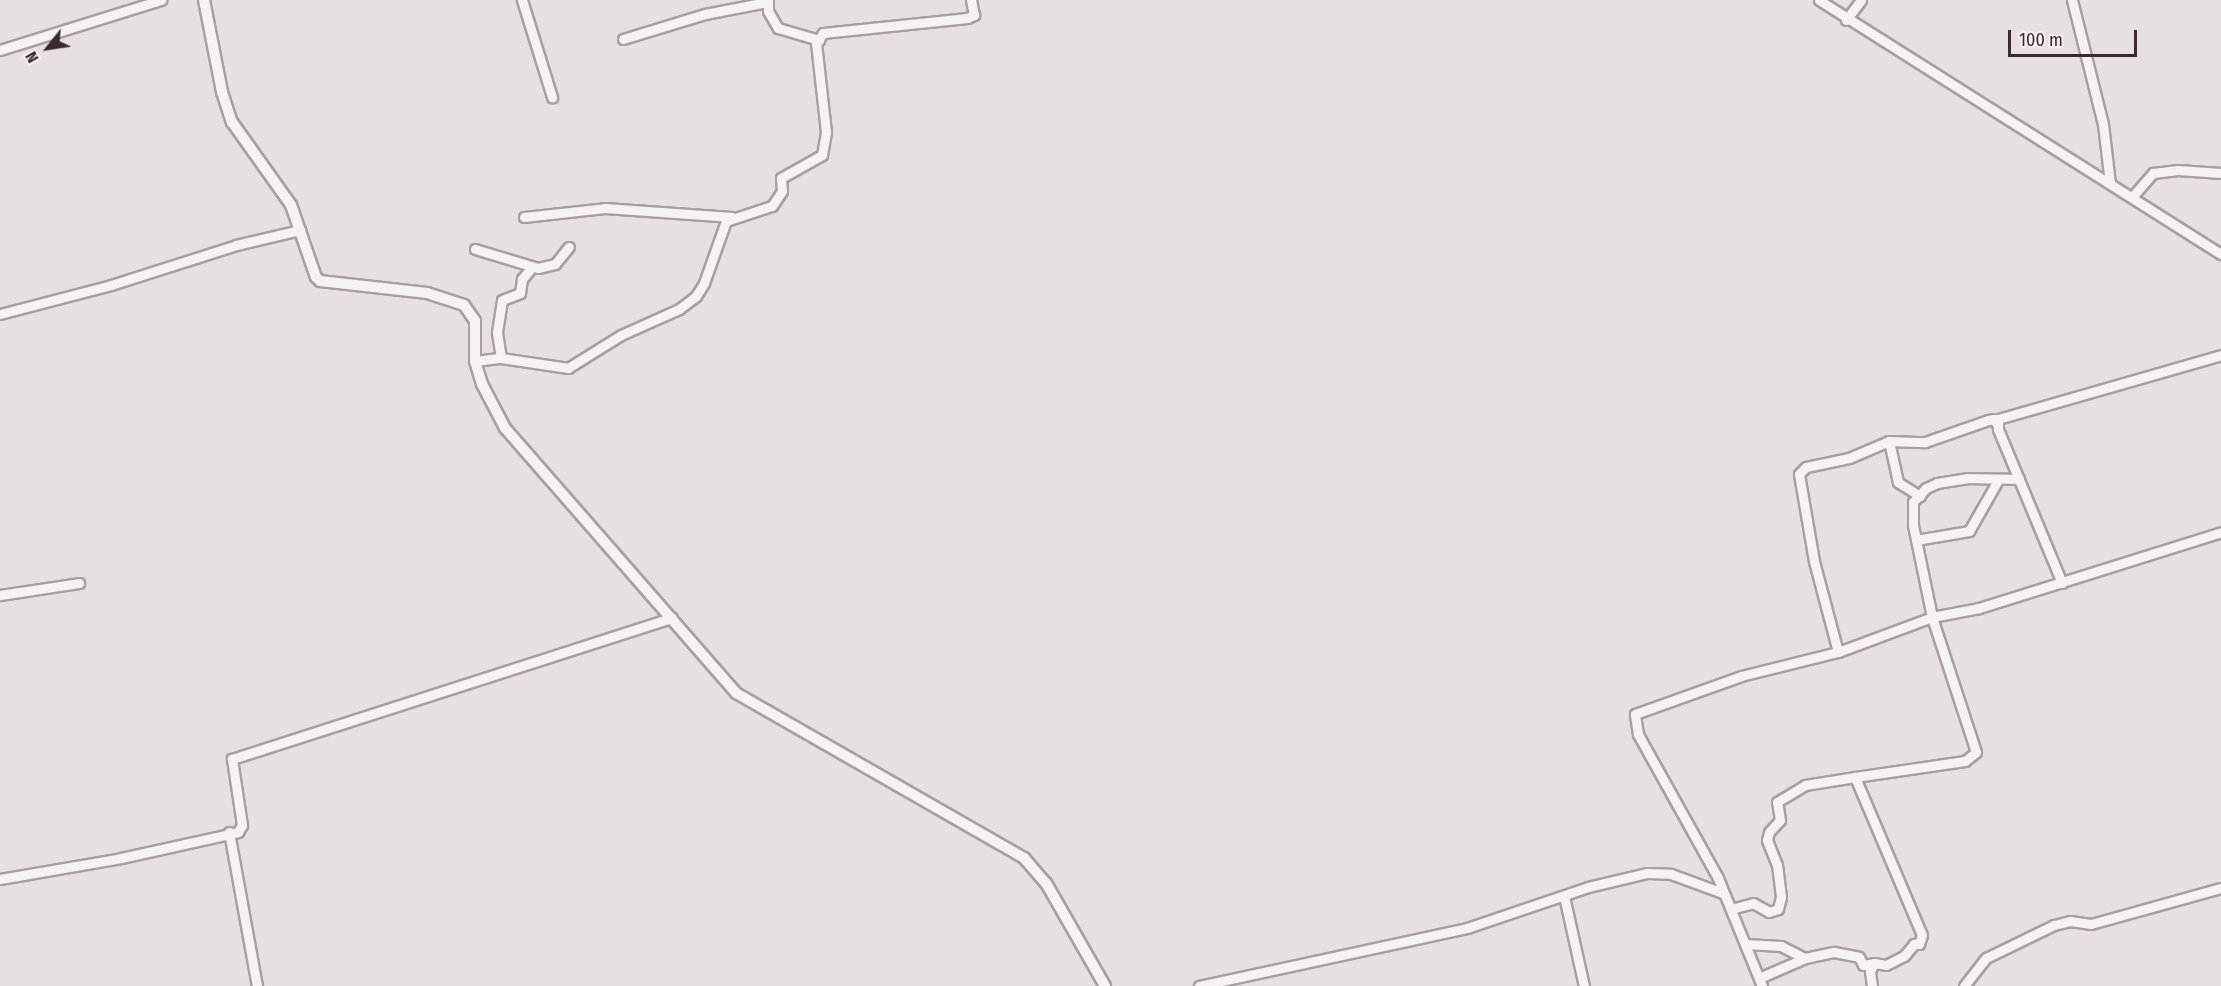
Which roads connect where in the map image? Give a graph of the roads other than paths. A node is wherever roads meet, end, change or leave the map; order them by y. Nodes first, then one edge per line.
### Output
1 (161, 0) edge
2 (204, 0) edge
3 (522, 0) edge
4 (971, 0) edge
5 (1861, 0) edge
6 (2072, 0) edge
7 (767, 1) edge
8 (1825, 2) edge
9 (1846, 20) junction
10 (623, 39) dead end
11 (819, 40) junction
12 (0, 50) edge
13 (552, 97) dead end
14 (2221, 173) edge
15 (2110, 184) junction
16 (2132, 196) junction
17 (524, 217) dead end
18 (732, 217) junction
19 (300, 230) junction
20 (569, 247) dead end
21 (475, 249) dead end
22 (2221, 254) edge
23 (532, 267) junction
24 (0, 314) edge
25 (2221, 356) edge
26 (501, 358) junction
27 (475, 361) junction
28 (1998, 426) junction
29 (1889, 441) junction
30 (2019, 479) junction
31 (1997, 482) junction
32 (1920, 496) junction
33 (2221, 532) edge
34 (1916, 540) junction
35 (2062, 583) junction
36 (79, 584) dead end
37 (0, 595) edge
38 (1932, 617) junction
39 (672, 618) junction
40 (1838, 652) junction
41 (1855, 777) junction
42 (229, 832) junction
43 (0, 879) edge
44 (1721, 885) junction
45 (2221, 888) edge
46 (1564, 896) junction
47 (1731, 909) junction
48 (1745, 944) junction
49 (1805, 958) junction
50 (1874, 963) junction
51 (1760, 982) edge
52 (1967, 982) edge
53 (257, 986) edge
54 (1105, 986) edge
55 (1199, 986) edge
56 (1584, 986) edge
57 (1872, 986) edge

1 - 12 street
2 - 19 street
3 - 13 street
4 - 11 street
5 - 9 street
6 - 15 street
7 - 10 street
7 - 11 street
8 - 9 street
9 - 15 street
11 - 18 street
14 - 16 street
15 - 16 street
16 - 22 street
17 - 18 street
18 - 26 street
19 - 24 street
19 - 27 street
20 - 23 street
21 - 23 street
23 - 26 street
25 - 28 street
26 - 27 street
27 - 39 street
28 - 29 street
28 - 30 street
29 - 32 street
29 - 40 street
30 - 31 street
30 - 35 street
31 - 32 street
31 - 34 street
32 - 34 street
33 - 35 street
34 - 38 street
35 - 38 street
36 - 37 street
38 - 40 street
38 - 41 street
39 - 42 street
39 - 54 street
40 - 44 street
41 - 47 street
41 - 50 street
42 - 43 street
42 - 53 street
44 - 46 street
44 - 47 street
45 - 52 street
46 - 55 street
46 - 56 street
47 - 48 street
48 - 49 street
48 - 51 street
49 - 50 street
49 - 51 street
50 - 57 street

